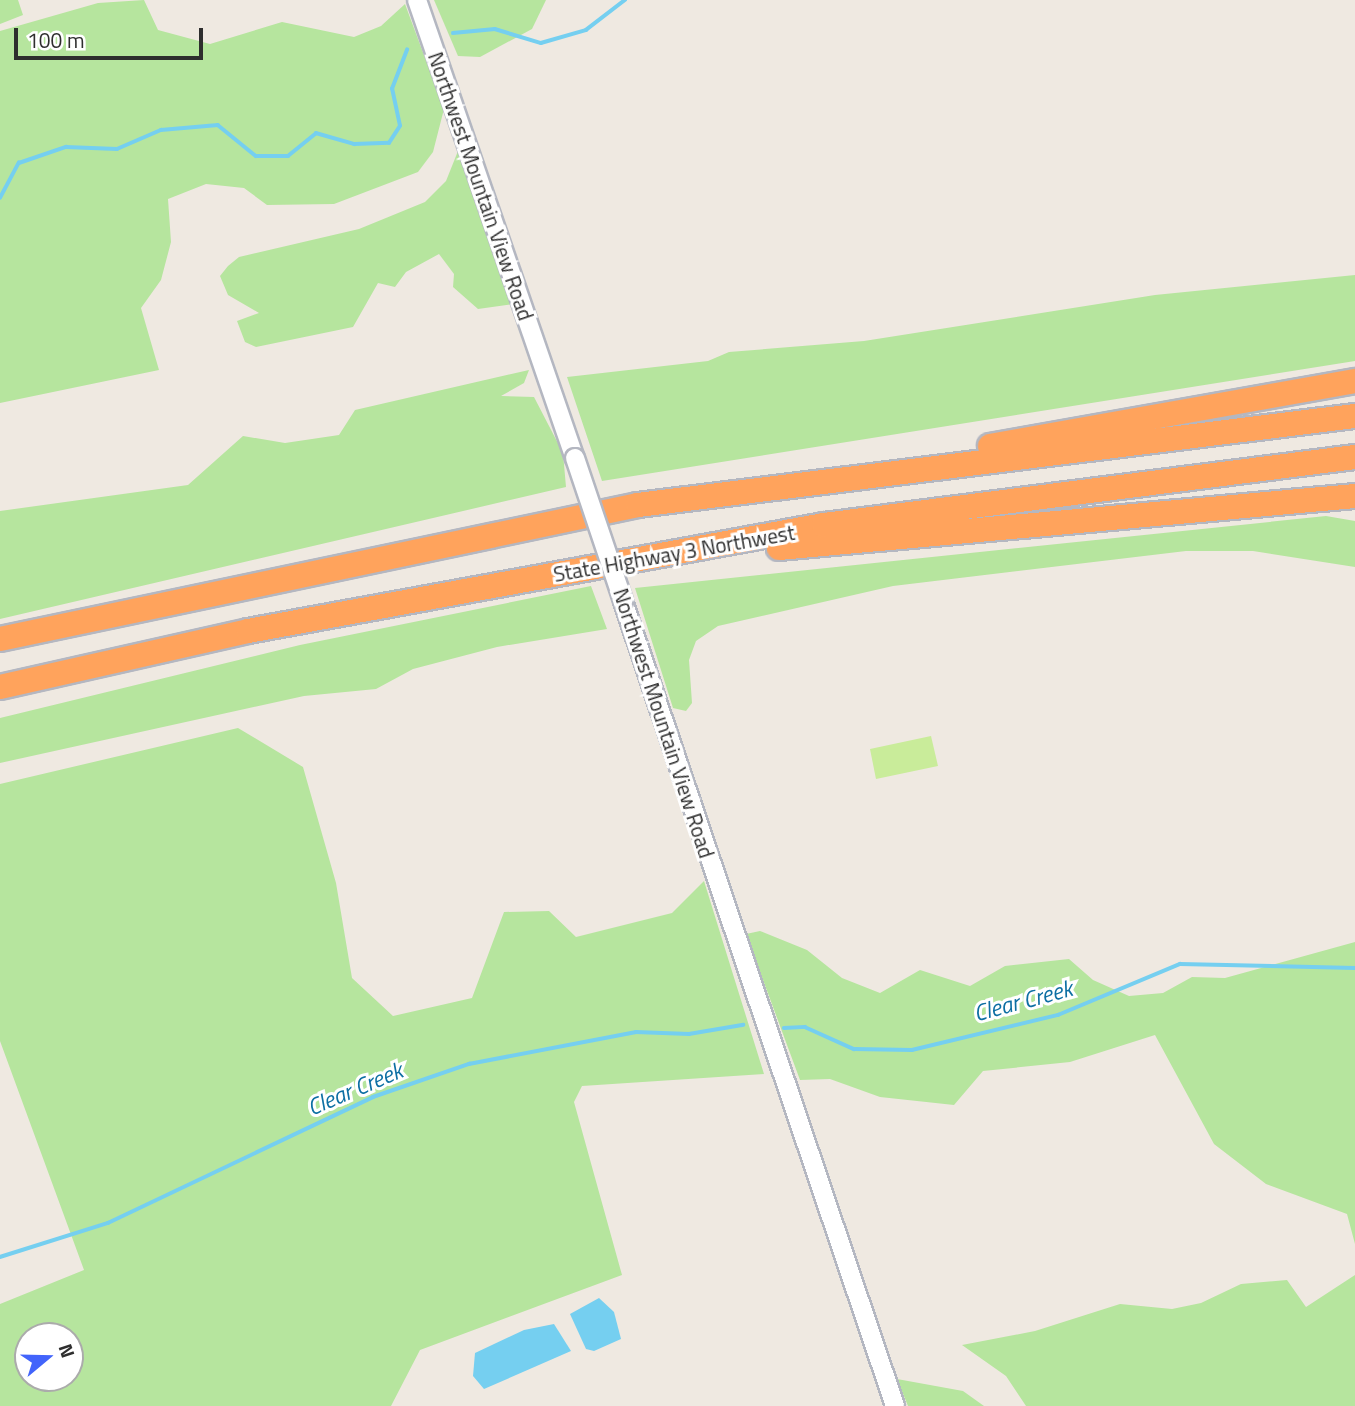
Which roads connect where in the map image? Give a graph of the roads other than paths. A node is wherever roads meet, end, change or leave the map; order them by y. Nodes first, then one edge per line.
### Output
1 (417, 0) edge
2 (1355, 381) edge
3 (1355, 416) edge
4 (1355, 457) edge
5 (741, 489) junction
6 (1355, 496) edge
7 (1297, 502) junction
8 (1355, 505) edge
9 (625, 562) junction
10 (0, 639) edge
11 (0, 687) edge
12 (895, 1406) edge

1 - 12 street, Northwest Mountain View Road, bridge
2 - 5 highway
3 - 5 highway
4 - 9 highway, State Highway 3 Northwest
5 - 10 highway
6 - 7 highway
7 - 8 highway
7 - 9 highway
9 - 11 highway, State Highway 3 Northwest

